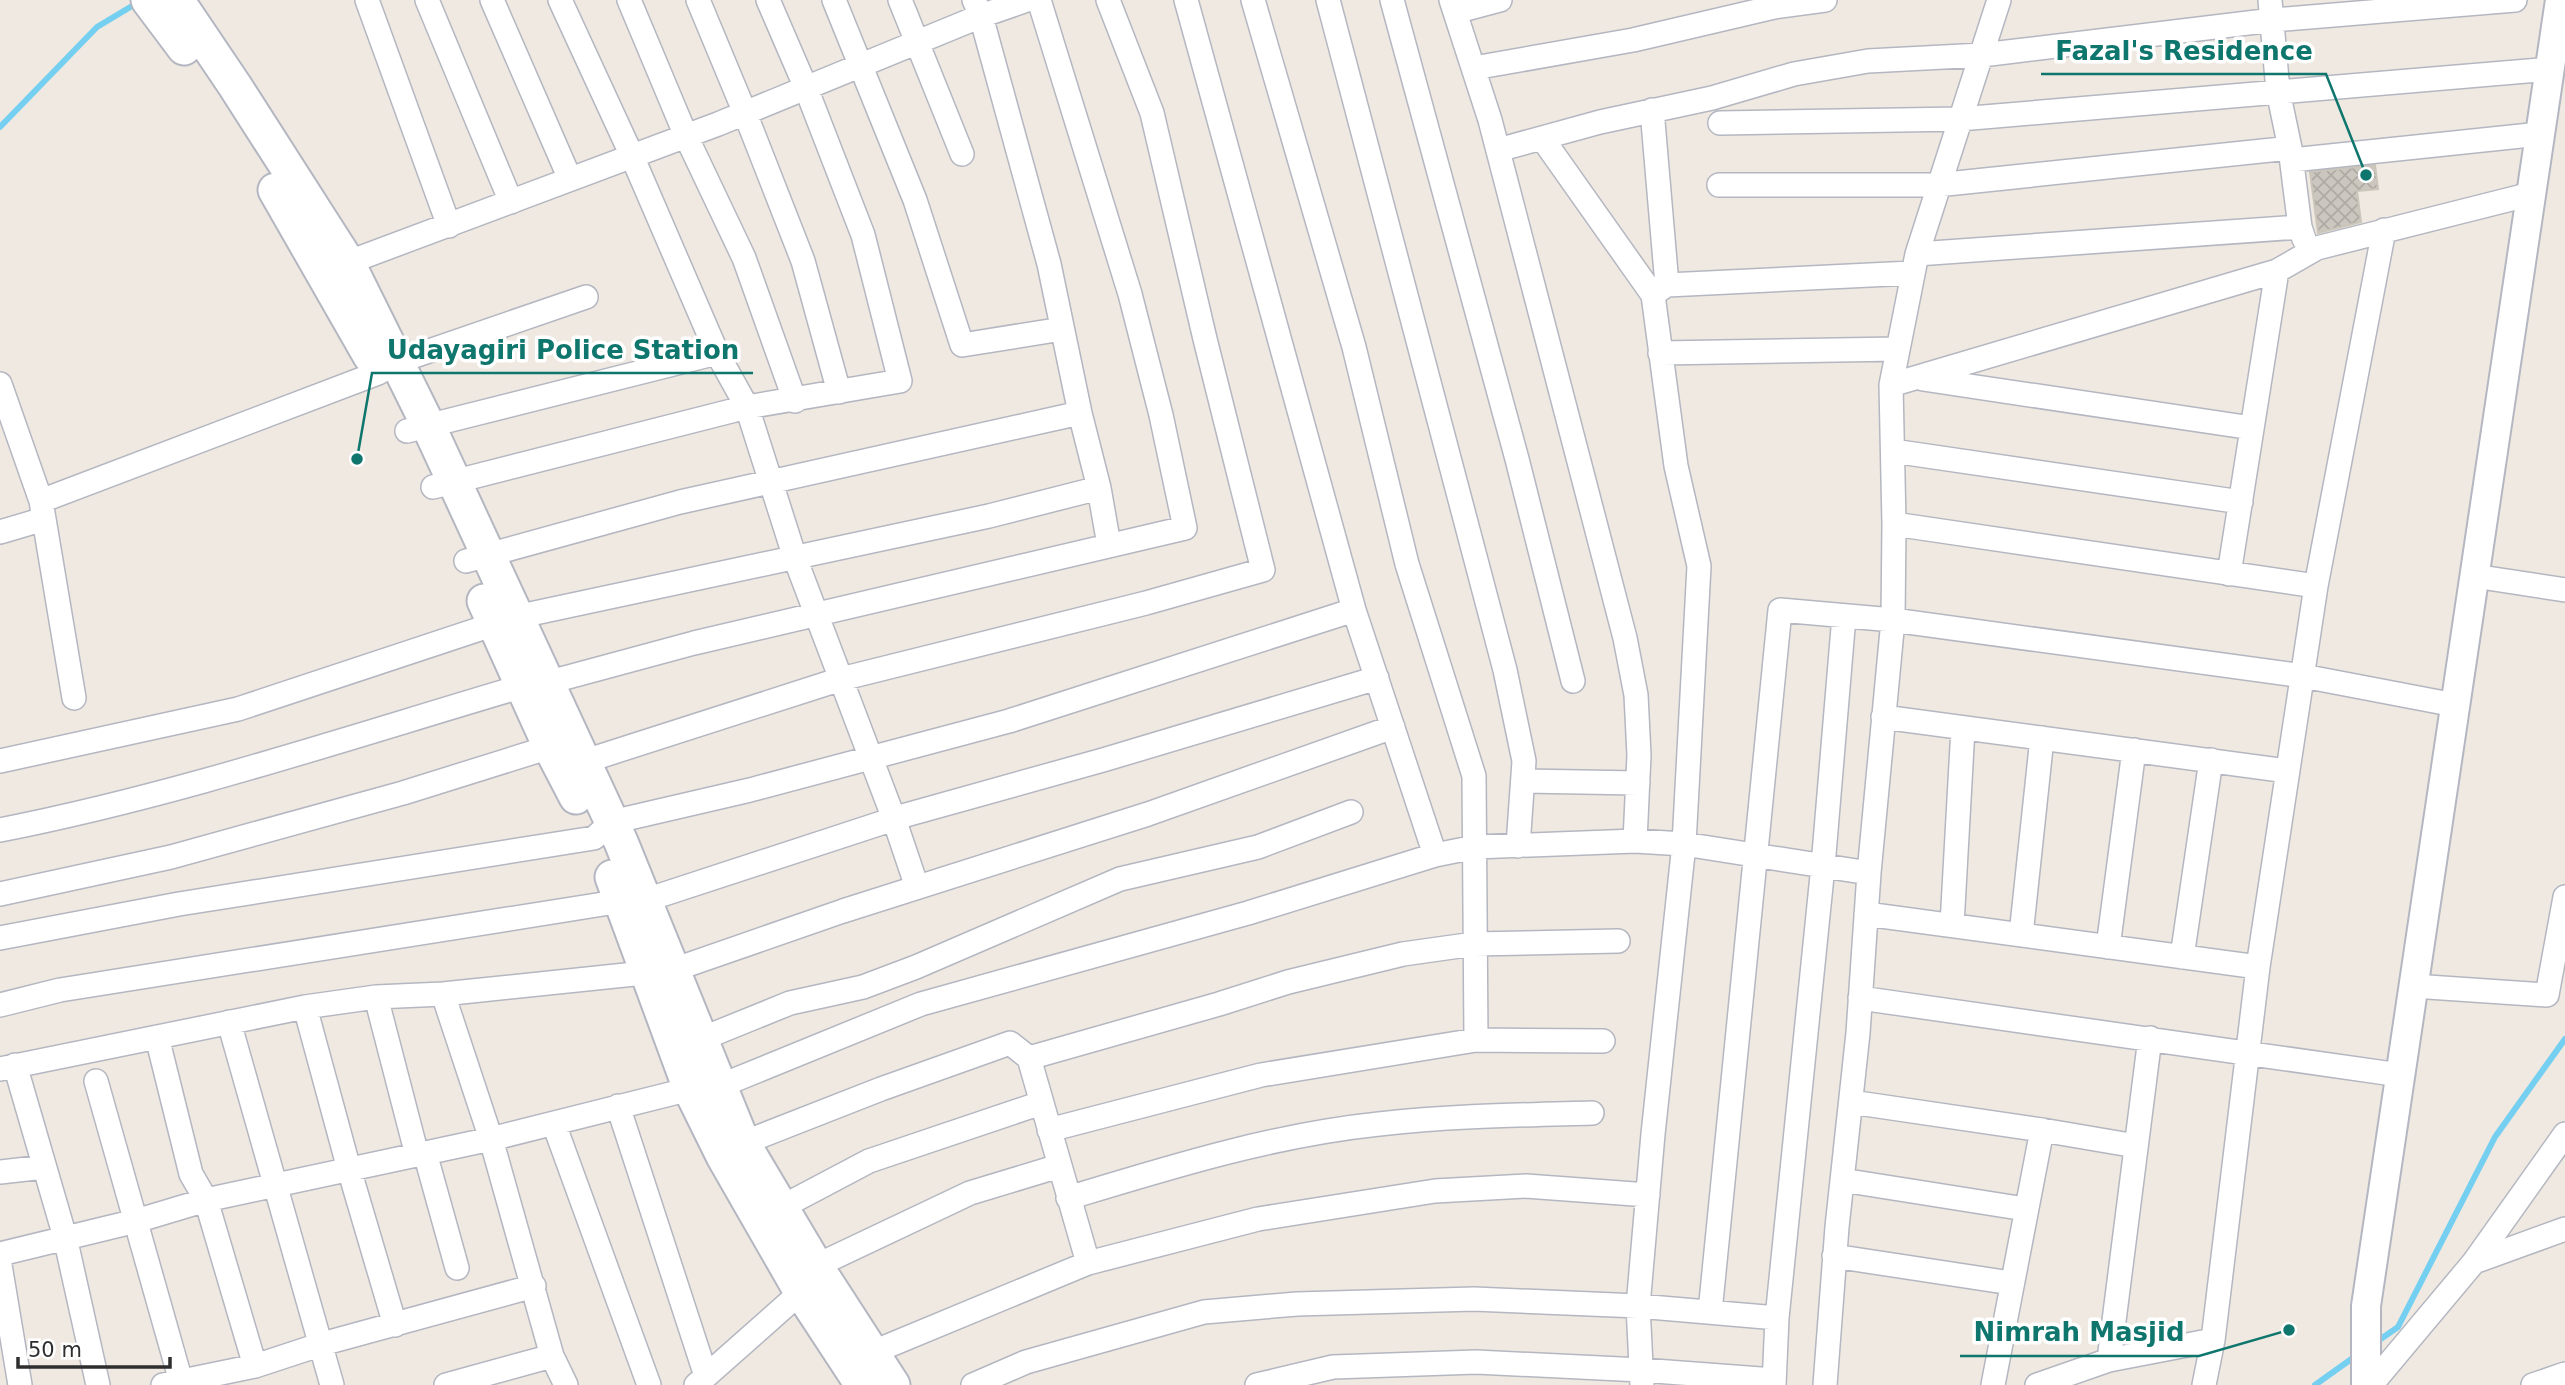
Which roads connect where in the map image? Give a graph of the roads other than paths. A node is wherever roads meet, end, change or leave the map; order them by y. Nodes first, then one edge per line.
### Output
1 (367, 0) edge
2 (427, 0) edge
3 (492, 0) edge
4 (560, 0) edge
5 (629, 0) edge
6 (698, 0) edge
7 (768, 0) edge
8 (834, 0) edge
9 (900, 0) edge
10 (1027, 0) edge
11 (1040, 0) edge
12 (1108, 0) edge
13 (1186, 0) edge
14 (1253, 0) edge
15 (1328, 0) edge
16 (1392, 0) edge
17 (1500, 0) edge
18 (1825, 0) edge
19 (1999, 0) edge
20 (2515, 0) edge
21 (2560, 0) edge
22 (1453, 6) edge
23 (163, 7) edge
24 (977, 8) edge
25 (2272, 10) edge
26 (917, 42) junction
27 (1982, 55) junction
28 (862, 65) junction
29 (1474, 68) junction
30 (2550, 69) junction
31 (806, 88) junction
32 (2278, 91) junction
33 (1652, 110) junction
34 (746, 113) junction
35 (1960, 119) junction
36 (1720, 123) dead end
37 (2540, 134) junction
38 (686, 136) junction
39 (1542, 138) junction
40 (1498, 150) junction
41 (962, 154) dead end
42 (2291, 154) junction
43 (632, 156) junction
44 (570, 179) junction
45 (1719, 185) dead end
46 (1937, 185) junction
47 (2531, 194) junction
48 (511, 202) junction
49 (449, 226) junction
50 (2300, 227) junction
51 (2384, 230) junction
52 (2309, 253) junction
53 (1914, 264) junction
54 (335, 267) junction
55 (2277, 271) junction
56 (1660, 290) junction
57 (586, 297) dead end
58 (1062, 329) junction
59 (1897, 349) junction
60 (717, 353) junction
61 (1660, 353) junction
62 (387, 367) junction
63 (1915, 377) junction
64 (0, 384) edge
65 (1891, 385) junction
66 (839, 392) junction
67 (795, 401) junction
68 (747, 407) junction
69 (1080, 414) junction
70 (417, 428) junction
71 (2252, 428) junction
72 (1893, 452) junction
73 (771, 481) junction
74 (443, 484) junction
75 (1099, 488) junction
76 (2241, 502) junction
77 (43, 510) junction
78 (1894, 524) junction
79 (0, 532) edge
80 (1109, 545) junction
81 (476, 557) junction
82 (796, 558) junction
83 (2229, 574) junction
84 (2474, 576) junction
85 (2316, 586) junction
86 (2565, 590) edge
87 (1354, 610) junction
88 (816, 614) junction
89 (1844, 616) junction
90 (1893, 620) junction
91 (505, 621) junction
92 (2303, 676) junction
93 (1377, 678) junction
94 (841, 679) junction
95 (1573, 681) dead end
96 (534, 685) junction
97 (74, 698) dead end
98 (2455, 705) junction
99 (1884, 717) junction
100 (1393, 727) junction
101 (1964, 728) junction
102 (2042, 738) junction
103 (2134, 750) junction
104 (567, 753) junction
105 (871, 758) junction
106 (2211, 760) junction
107 (0, 761) edge
108 (2288, 771) junction
109 (1523, 781) junction
110 (1637, 783) junction
111 (1351, 812) dead end
112 (894, 819) junction
113 (0, 830) edge
114 (603, 830) junction
115 (1635, 841) junction
116 (1684, 844) junction
117 (1518, 846) junction
118 (1475, 847) junction
119 (1435, 855) junction
120 (1756, 855) junction
121 (1823, 866) junction
122 (1869, 873) junction
123 (917, 887) junction
124 (0, 894) edge
125 (2565, 897) edge
126 (634, 901) junction
127 (1866, 914) junction
128 (1952, 925) junction
129 (2021, 935) junction
130 (0, 938) edge
131 (1618, 941) dead end
132 (1474, 944) junction
133 (2108, 947) junction
134 (2182, 957) junction
135 (2258, 967) junction
136 (661, 971) junction
137 (2413, 986) junction
138 (443, 994) junction
139 (376, 998) junction
140 (1860, 998) junction
141 (0, 1005) edge
142 (305, 1007) junction
143 (229, 1022) junction
144 (157, 1037) junction
145 (2150, 1038) junction
146 (1476, 1040) junction
147 (1603, 1041) dead end
148 (688, 1044) junction
149 (2248, 1055) junction
150 (1029, 1058) junction
151 (7, 1067) edge
152 (2400, 1075) junction
153 (96, 1081) dead end
154 (705, 1088) junction
155 (1850, 1102) junction
156 (1041, 1103) junction
157 (618, 1106) junction
158 (1592, 1113) dead end
159 (554, 1124) junction
160 (1049, 1130) junction
161 (2042, 1130) junction
162 (2565, 1134) edge
163 (491, 1139) junction
164 (2136, 1146) junction
165 (733, 1149) junction
166 (421, 1154) junction
167 (1059, 1166) junction
168 (44, 1167) junction
169 (349, 1170) junction
170 (0, 1172) edge
171 (1842, 1180) junction
172 (275, 1186) junction
173 (1648, 1195) junction
174 (1069, 1198) junction
175 (206, 1200) junction
176 (2025, 1209) junction
177 (771, 1216) junction
178 (136, 1221) junction
179 (2565, 1229) edge
180 (65, 1237) junction
181 (0, 1254) edge
182 (1835, 1256) junction
183 (2474, 1262) junction
184 (1088, 1263) junction
185 (0, 1265) edge
186 (457, 1268) dead end
187 (808, 1279) junction
188 (2011, 1283) junction
189 (534, 1286) junction
190 (1638, 1306) junction
191 (1710, 1312) junction
192 (1776, 1318) junction
193 (395, 1325) junction
194 (2213, 1340) junction
195 (322, 1344) junction
196 (552, 1356) junction
197 (2109, 1360) junction
198 (255, 1366) junction
199 (861, 1369) edge
200 (2565, 1374) edge
201 (1642, 1378) edge
202 (701, 1381) edge
203 (1774, 1382) edge
204 (175, 1383) edge
205 (20, 1385) edge
206 (98, 1385) edge
207 (332, 1385) edge
208 (446, 1385) edge
209 (566, 1385) edge
210 (649, 1385) edge
211 (893, 1385) edge
212 (973, 1385) edge
213 (1257, 1385) edge
214 (1825, 1385) edge
215 (1993, 1385) edge
216 (2037, 1385) edge
217 (2204, 1385) edge
218 (2368, 1385) edge
219 (2533, 1385) edge

1 - 49 street
2 - 48 street
3 - 44 street
4 - 43 street
5 - 38 street
6 - 34 street
7 - 31 street
8 - 28 street
9 - 26 street
10 - 24 street
11 - 80 street
12 - 94 street
13 - 87 street
14 - 118 street
15 - 109 street
16 - 95 street
17 - 22 street
18 - 29 street
19 - 27 street
20 - 25 street
21 - 30 street
22 - 29 street
23 - 54 main road
24 - 26 street
24 - 58 street
25 - 27 street
25 - 32 street
26 - 28 street
26 - 41 street
27 - 33 street
27 - 35 street
28 - 31 street
28 - 58 street
29 - 40 street
30 - 32 street
30 - 37 street
31 - 34 street
31 - 66 street
32 - 35 street
32 - 42 street
33 - 39 street
33 - 56 street
34 - 38 street
34 - 66 street
35 - 36 street
35 - 46 street
37 - 42 street
37 - 47 street
38 - 43 street
38 - 67 street
39 - 40 street
39 - 56 street
40 - 110 street
42 - 46 street
42 - 50 street
43 - 44 street
43 - 60 street
44 - 48 street
45 - 46 street
46 - 53 street
47 - 51 street
47 - 84 street
48 - 49 street
49 - 54 street
50 - 52 street
50 - 53 street
51 - 52 street
51 - 85 street
52 - 55 street
53 - 56 street
53 - 59 street
54 - 62 main road
55 - 63 street
55 - 71 street
56 - 61 street
57 - 62 street
58 - 69 street
59 - 61 street
59 - 65 street
60 - 68 street
60 - 70 street
61 - 116 street
62 - 70 main road
62 - 77 street
63 - 65 street
63 - 71 street
64 - 77 street
65 - 72 street
66 - 67 street
67 - 68 street
68 - 73 street
68 - 74 street
69 - 73 street
69 - 75 street
70 - 74 main road
71 - 76 street
72 - 76 street
72 - 78 street
73 - 81 street
73 - 82 street
74 - 81 main road
75 - 80 street
75 - 82 street
76 - 83 street
77 - 79 street
77 - 97 street
78 - 83 street
78 - 90 street
80 - 88 street
81 - 91 main road
82 - 88 street
82 - 91 street
83 - 85 street
84 - 86 street
84 - 98 street
85 - 92 street
87 - 93 street
87 - 105 street
88 - 94 street
88 - 96 street
89 - 90 street
89 - 120 street
89 - 121 street
90 - 92 street
90 - 99 street
91 - 96 main road
91 - 107 street
92 - 98 street
92 - 108 street
93 - 100 street
93 - 112 street
94 - 104 street
94 - 105 street
96 - 104 main road
96 - 113 street
98 - 137 street
99 - 101 street
99 - 122 street
100 - 119 street
100 - 123 street
101 - 102 street
101 - 128 street
102 - 103 street
102 - 129 street
103 - 106 street
103 - 133 street
104 - 114 main road
104 - 124 street
105 - 112 street
105 - 114 street
106 - 108 street
106 - 134 street
108 - 135 street
109 - 110 street
109 - 117 street
110 - 115 street
111 - 148 street
112 - 123 street
112 - 126 street
114 - 126 main road
114 - 130 street
115 - 116 street
115 - 117 street
116 - 120 street
116 - 173 street
117 - 118 street
118 - 119 street
118 - 132 street
119 - 154 street
120 - 121 street
120 - 191 street
121 - 122 street
121 - 192 street
122 - 127 street
123 - 136 street
125 - 137 street
126 - 136 main road
126 - 141 street
127 - 128 street
127 - 140 street
128 - 129 street
129 - 133 street
131 - 132 street
132 - 146 street
132 - 150 street
133 - 134 street
134 - 135 street
135 - 149 street
136 - 138 street
136 - 148 main road
137 - 152 street
138 - 139 street
138 - 163 street
139 - 142 street
139 - 166 street
140 - 145 street
140 - 155 street
142 - 143 street
142 - 169 street
143 - 144 street
143 - 172 street
144 - 151 street
144 - 175 street
145 - 149 street
145 - 164 street
146 - 147 street
146 - 160 street
148 - 154 main road
149 - 152 street
149 - 194 street
150 - 156 street
150 - 165 street
151 - 168 street
152 - 218 street
153 - 178 street
154 - 157 street
154 - 165 main road
155 - 161 street
155 - 171 street
156 - 160 street
156 - 177 street
157 - 159 street
157 - 202 street
158 - 174 street
159 - 163 street
159 - 210 street
160 - 167 street
161 - 164 street
161 - 176 street
162 - 183 street
163 - 166 street
163 - 189 street
164 - 197 street
165 - 177 main road
166 - 169 street
166 - 186 street
167 - 174 street
167 - 187 street
168 - 170 street
168 - 180 street
169 - 172 street
169 - 193 street
171 - 176 street
171 - 182 street
172 - 175 street
172 - 195 street
173 - 184 street
173 - 190 street
174 - 184 street
175 - 178 street
175 - 198 street
176 - 188 street
177 - 187 main road
178 - 180 street
178 - 204 street
179 - 183 street
180 - 181 street
180 - 206 street
182 - 188 street
182 - 214 street
183 - 218 street
184 - 199 street
185 - 205 street
187 - 199 main road
187 - 202 street
188 - 215 street
189 - 193 street
189 - 196 street
190 - 191 street
190 - 201 street
190 - 212 street
191 - 192 street
192 - 203 street
193 - 195 street
194 - 197 street
194 - 217 street
195 - 198 street
195 - 207 street
196 - 208 street
196 - 209 street
197 - 216 street
198 - 204 street
199 - 211 main road
200 - 219 street
201 - 203 street
201 - 213 street

